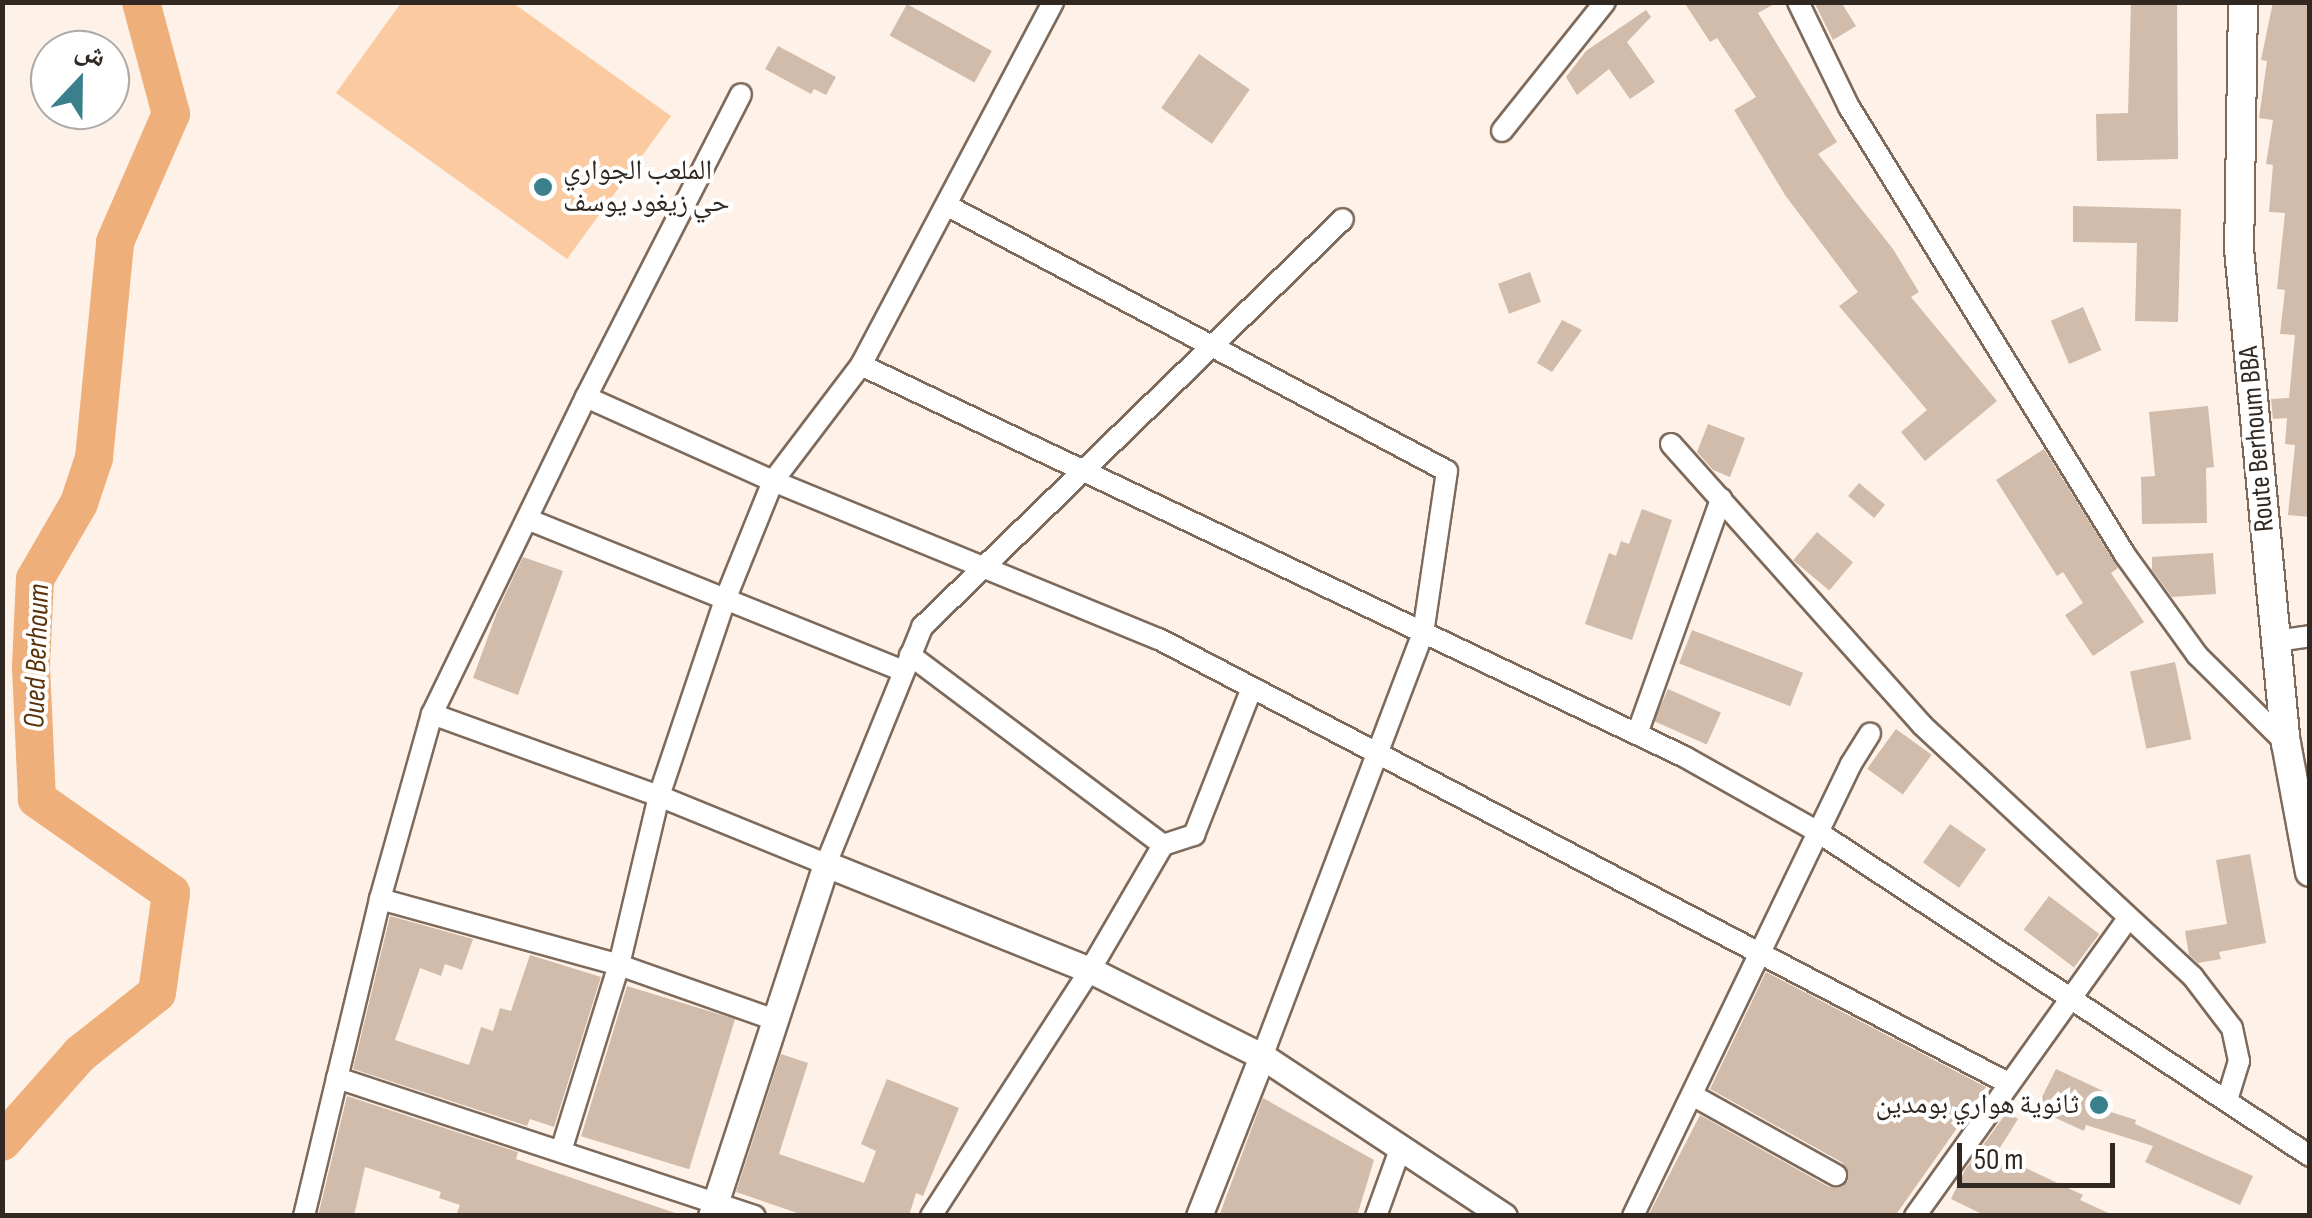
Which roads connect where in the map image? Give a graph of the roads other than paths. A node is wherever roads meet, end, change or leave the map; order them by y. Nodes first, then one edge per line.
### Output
1 (1053, 2) edge
2 (1605, 2) edge
3 (1798, 2) edge
4 (2243, 2) edge
5 (741, 94) dead end
6 (1502, 131) dead end
7 (946, 205) junction
8 (1343, 219) dead end
9 (1210, 347) junction
10 (861, 365) junction
11 (586, 397) junction
12 (1671, 444) dead end
13 (1083, 471) junction
14 (773, 482) junction
15 (1721, 499) junction
16 (527, 519) junction
17 (984, 568) junction
18 (725, 600) junction
19 (1423, 632) junction
20 (2310, 636) edge
21 (2276, 641) junction
22 (907, 664) junction
23 (1252, 688) junction
24 (432, 714) junction
25 (1637, 734) junction
26 (1870, 734) dead end
27 (2286, 743) junction
28 (1379, 757) junction
29 (658, 796) junction
30 (1818, 832) junction
31 (1163, 845) junction
32 (826, 864) junction
33 (2310, 872) edge
34 (380, 899) junction
35 (2128, 918) junction
36 (1761, 955) junction
37 (619, 965) junction
38 (1090, 970) junction
39 (2070, 996) junction
40 (775, 1020) junction
41 (1262, 1056) junction
42 (337, 1078) junction
43 (2008, 1083) junction
44 (1692, 1095) junction
45 (2227, 1100) junction
46 (1401, 1147) junction
47 (562, 1151) junction
48 (2310, 1156) edge
49 (1836, 1175) dead end
50 (714, 1208) edge
51 (304, 1216) edge
52 (755, 1216) edge
53 (931, 1216) edge
54 (1199, 1216) edge
55 (1376, 1216) edge
56 (1504, 1216) edge
57 (1633, 1216) edge
58 (1915, 1216) edge

1 - 7 street
2 - 6 street
3 - 27 street
4 - 21 main road, Route Berhoum BBA
5 - 11 street
7 - 9 street
7 - 10 street
8 - 9 street
9 - 13 street
9 - 19 street
10 - 13 street
10 - 14 street
11 - 14 street
11 - 16 street
12 - 15 street
13 - 17 street
13 - 19 street
14 - 17 street
14 - 18 street
15 - 25 street
15 - 35 street
16 - 18 street
16 - 24 street
17 - 22 street
17 - 23 street
18 - 22 street
18 - 29 street
19 - 25 street
19 - 28 street
20 - 21 street
21 - 27 main road, Route Berhoum BBA
22 - 31 street
22 - 32 street
23 - 28 street
23 - 31 street
24 - 29 street
24 - 34 street
25 - 30 street
26 - 30 street
27 - 33 main road, Route Berhoum BBA
28 - 36 street
28 - 41 street
29 - 32 street
29 - 37 street
30 - 36 street
30 - 39 street
31 - 38 street
32 - 38 street
32 - 40 street
34 - 37 street
34 - 42 street
35 - 39 street
35 - 45 street
36 - 43 street
36 - 44 street
37 - 40 street
37 - 47 street
38 - 41 street
38 - 53 street
39 - 43 street
39 - 45 street
40 - 50 street
41 - 46 street
41 - 54 street
42 - 47 street
42 - 51 street
43 - 58 street
44 - 49 street
44 - 57 street
45 - 48 street
46 - 55 street
46 - 56 street
47 - 50 street
50 - 52 street

